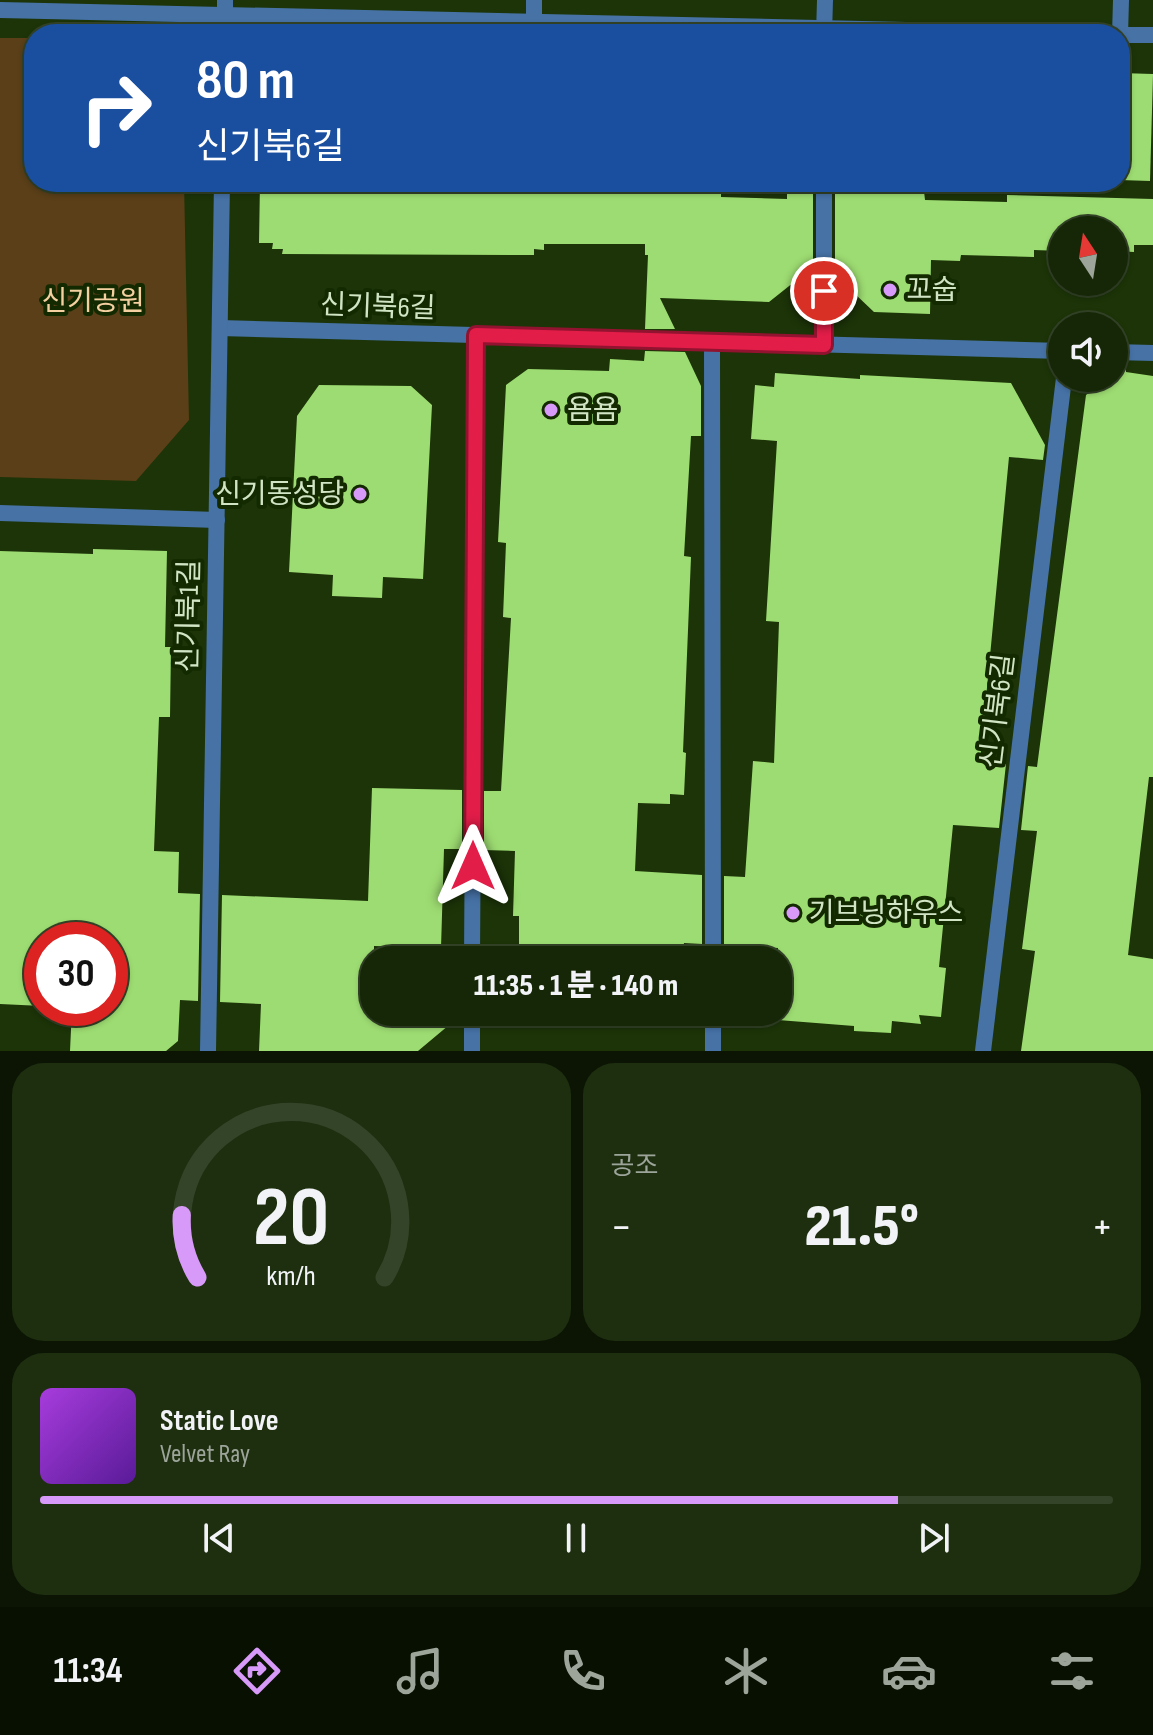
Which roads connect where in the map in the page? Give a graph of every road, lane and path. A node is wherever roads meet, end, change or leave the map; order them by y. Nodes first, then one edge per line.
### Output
1 (534, 0) edge
2 (825, 0) edge
3 (1121, 0) edge
4 (225, 7) edge
5 (0, 10) edge
6 (534, 22) junction
7 (598, 24) edge
8 (824, 24) edge
9 (1120, 24) edge
10 (1130, 35) edge
11 (1153, 35) edge
12 (222, 192) edge
13 (824, 192) edge
14 (220, 328) junction
15 (476, 335) junction
16 (712, 342) junction
17 (824, 345) junction
18 (1048, 351) edge
19 (1128, 352) edge
20 (1153, 353) edge
21 (1062, 392) edge
22 (0, 513) edge
23 (217, 520) junction
24 (472, 946) edge
25 (713, 946) edge
26 (472, 1026) edge
27 (713, 1026) edge
28 (208, 1051) edge
29 (472, 1051) edge
30 (713, 1051) edge
31 (983, 1051) edge

1 - 6 street
2 - 8 street
3 - 9 street
4 - 5 street
4 - 6 street
6 - 7 street
10 - 11 street
12 - 14 street, 신기북1길
13 - 17 street
14 - 15 street, 신기북6길
14 - 23 street, 신기북1길
15 - 16 street, 신기북6길
15 - 24 street
16 - 17 street, 신기북6길
16 - 25 street
17 - 18 street, 신기북6길
19 - 20 street
21 - 31 street, 신기북6길
22 - 23 street
23 - 28 street, 신기북1길
26 - 29 street
27 - 30 street

